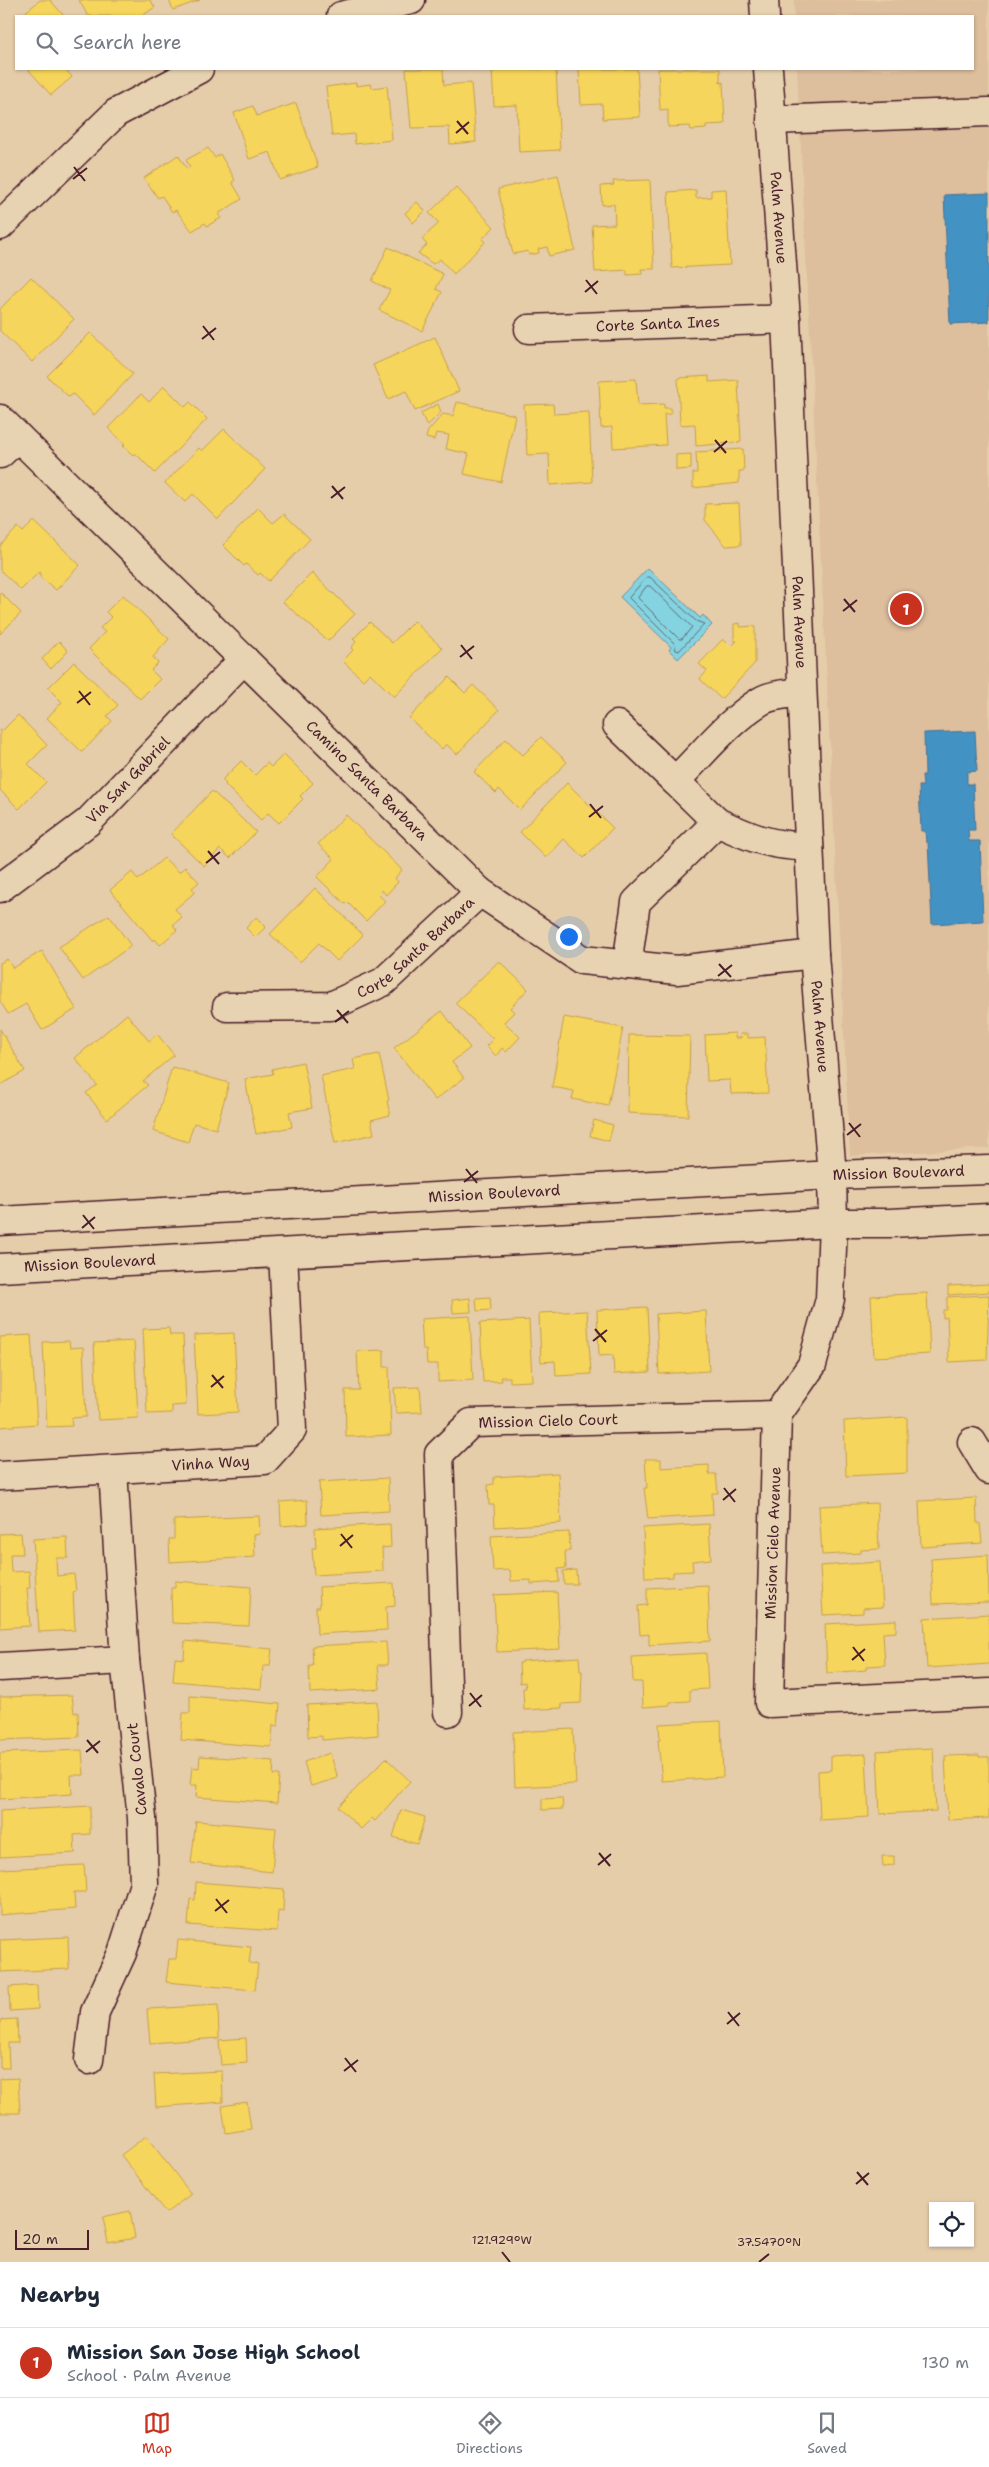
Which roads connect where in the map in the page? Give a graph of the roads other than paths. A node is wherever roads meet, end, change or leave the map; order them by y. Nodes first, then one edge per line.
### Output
1 (412, 0) edge
2 (764, 0) edge
3 (345, 15) edge
4 (765, 15) edge
5 (197, 70) edge
6 (768, 70) edge
7 (989, 112) edge
8 (771, 120) junction
9 (0, 226) edge
10 (786, 319) junction
11 (529, 328) dead end
12 (6, 437) edge
13 (244, 659) junction
14 (802, 692) junction
15 (617, 725) dead end
16 (675, 781) junction
17 (717, 822) junction
18 (809, 846) junction
19 (0, 888) edge
20 (480, 892) junction
21 (814, 954) junction
22 (627, 965) junction
23 (227, 1007) dead end
24 (989, 1170) edge
25 (832, 1175) junction
26 (989, 1218) edge
27 (0, 1221) edge
28 (833, 1223) junction
29 (283, 1254) junction
30 (0, 1268) edge
31 (777, 1415) junction
32 (972, 1442) dead end
33 (113, 1470) junction
34 (989, 1470) edge
35 (0, 1476) edge
36 (125, 1660) junction
37 (0, 1666) edge
38 (989, 1693) edge
39 (448, 1712) dead end
40 (89, 2060) dead end

1 - 3 street
2 - 4 street
5 - 9 street
6 - 8 street, Palm Avenue
7 - 8 street
8 - 10 street, Palm Avenue
10 - 11 street, Corte Santa Ines
10 - 14 street, Palm Avenue
12 - 13 street, Camino Santa Barbara
13 - 19 street, Via San Gabriel
13 - 20 street, Camino Santa Barbara
14 - 16 street
14 - 18 street, Palm Avenue
15 - 16 street
16 - 17 street
17 - 18 street
17 - 22 street
18 - 21 street, Palm Avenue
20 - 22 street, Camino Santa Barbara
20 - 23 street, Corte Santa Barbara
21 - 22 street, Camino Santa Barbara
21 - 25 street, Palm Avenue
24 - 25 street, Mission Boulevard
25 - 27 street, Mission Boulevard
25 - 28 street
26 - 28 street, Mission Boulevard
28 - 29 street, Mission Boulevard
28 - 31 street
29 - 30 street, Mission Boulevard
29 - 33 street, Vinha Way
31 - 38 street, Mission Cielo Avenue
31 - 39 street, Mission Cielo Court
32 - 34 street
33 - 35 street, Vinha Way
33 - 36 street, Cavalo Court
36 - 37 street
36 - 40 street, Cavalo Court

